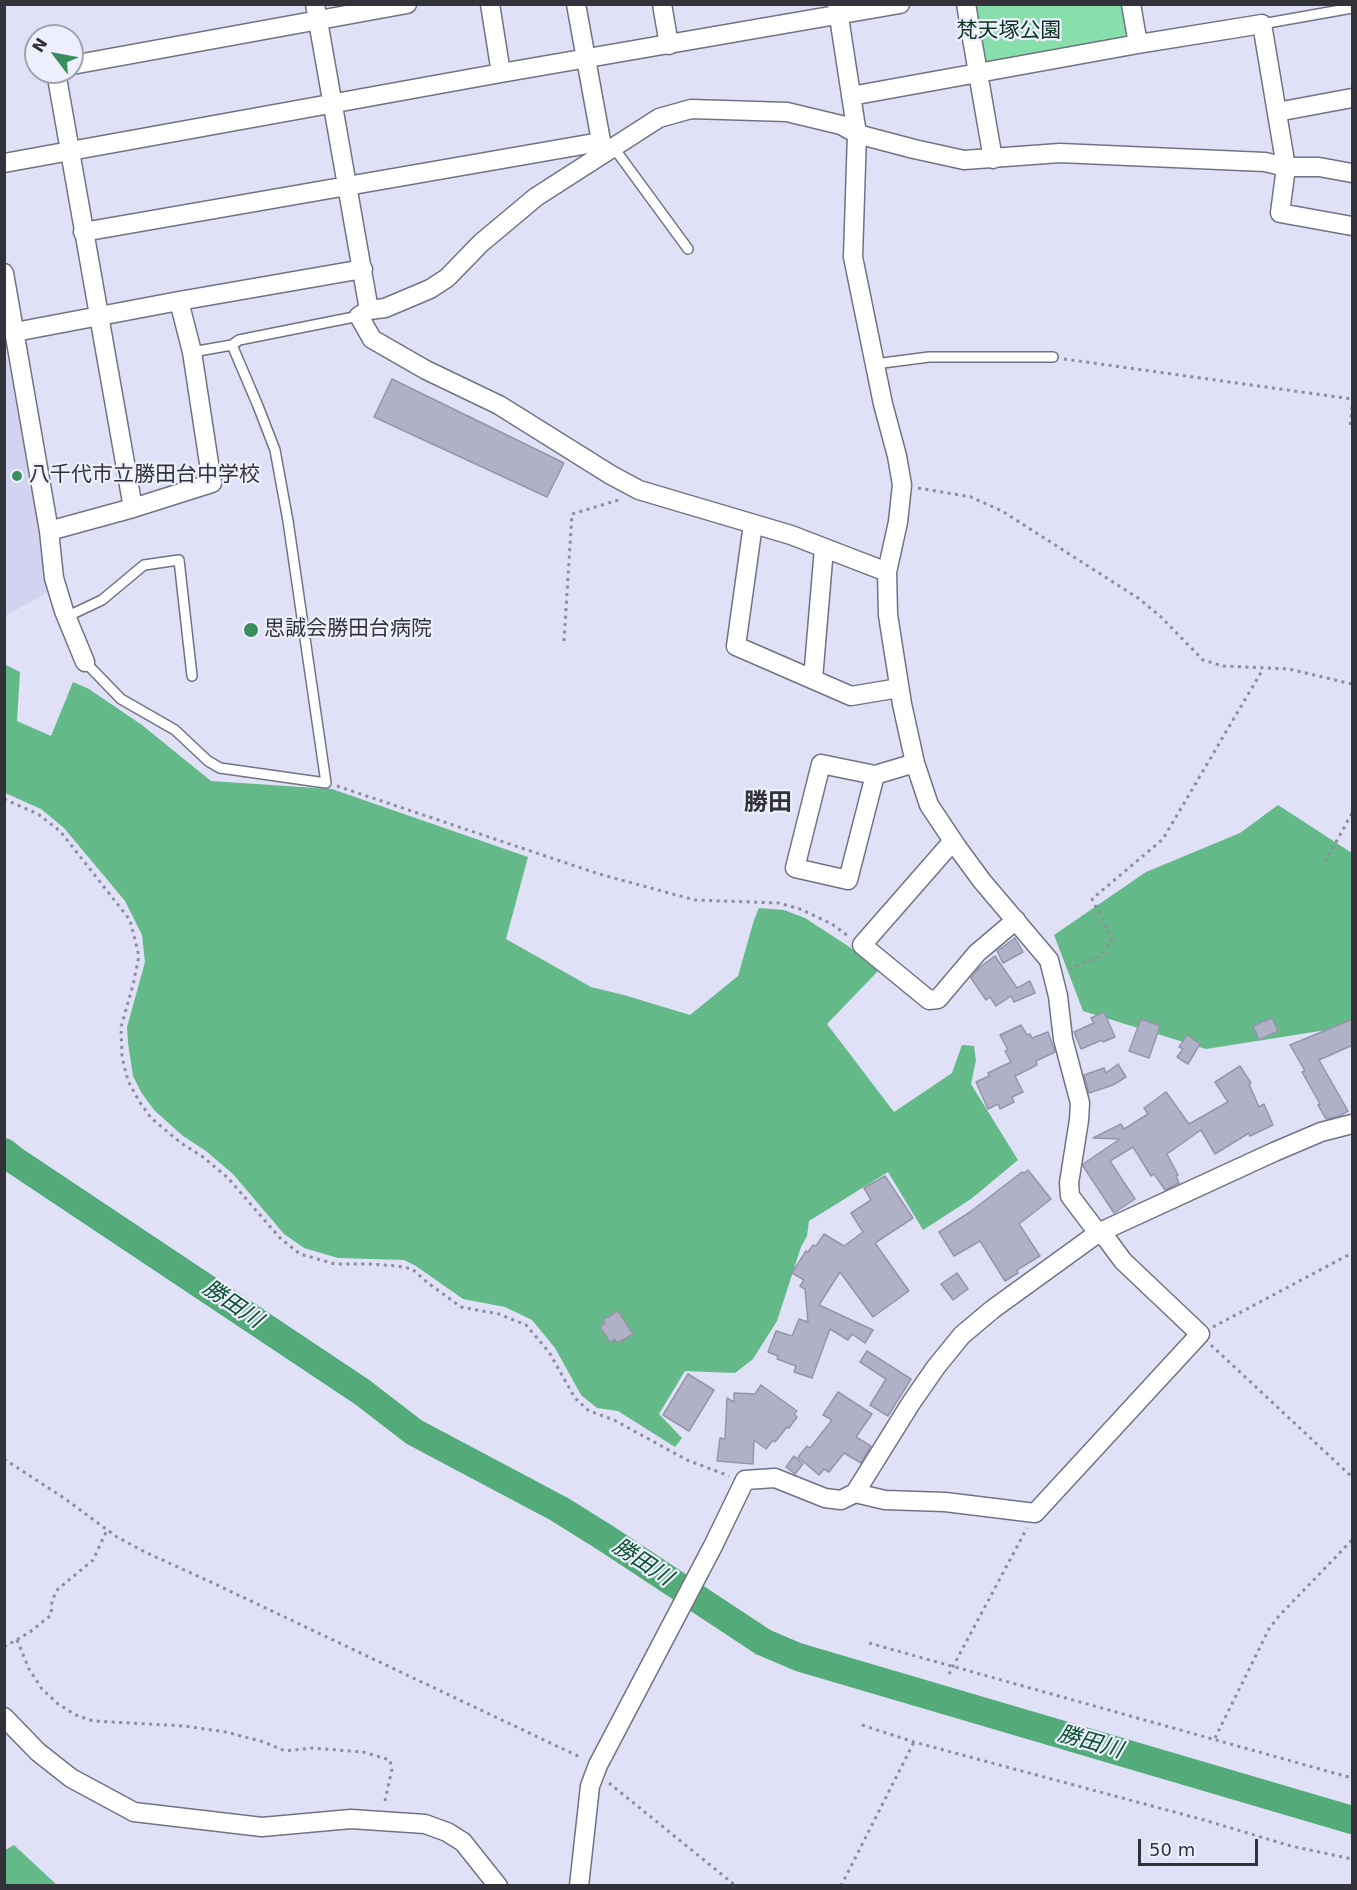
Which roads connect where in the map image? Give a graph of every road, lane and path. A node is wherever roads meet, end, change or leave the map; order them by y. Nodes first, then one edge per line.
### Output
1 (407, 4) edge
2 (490, 4) edge
3 (576, 4) edge
4 (662, 4) edge
5 (900, 4) edge
6 (966, 4) edge
7 (1131, 4) edge
8 (1353, 8) edge
9 (838, 10) edge
10 (316, 12) edge
11 (1262, 24) junction
12 (1138, 44) junction
13 (669, 45) junction
14 (586, 60) junction
15 (84, 62) edge
16 (501, 74) junction
17 (978, 74) junction
18 (58, 84) edge
19 (851, 96) junction
20 (1353, 98) edge
21 (334, 104) junction
22 (1278, 112) junction
23 (857, 134) junction
24 (606, 148) junction
25 (68, 151) junction
26 (993, 159) junction
27 (4, 163) edge
28 (1286, 167) junction
29 (1353, 173) edge
30 (347, 188) junction
31 (1353, 226) edge
32 (83, 232) junction
33 (688, 249) dead end
34 (363, 269) junction
35 (4, 273) edge
36 (7, 296) edge
37 (179, 301) junction
38 (364, 313) junction
39 (99, 316) junction
40 (15, 332) junction
41 (232, 345) junction
42 (192, 352) junction
43 (1053, 357) joint
44 (875, 364) junction
45 (1353, 399) edge
46 (1353, 407) edge
47 (1353, 427) edge
48 (902, 485) junction
49 (647, 492) junction
50 (133, 508) junction
51 (753, 524) junction
52 (49, 531) junction
53 (824, 548) junction
54 (887, 572) junction
55 (66, 617) junction
56 (564, 641) dead end
57 (85, 662) joint
58 (1264, 668) junction
59 (192, 676) dead end
60 (813, 679) junction
61 (1353, 684) edge
62 (899, 688) junction
63 (915, 763) junction
64 (875, 775) junction
65 (326, 783) junction
66 (4, 799) edge
67 (1353, 813) edge
68 (953, 841) junction
69 (1325, 861) dead end
70 (1016, 920) junction
71 (862, 945) junction
72 (1054, 976) junction
73 (1353, 1124) edge
74 (1098, 1233) junction
75 (1353, 1253) edge
76 (1200, 1334) junction
77 (4, 1459) edge
78 (1353, 1477) edge
79 (745, 1480) junction
80 (855, 1493) junction
81 (1035, 1513) junction
82 (107, 1530) junction
83 (1353, 1540) edge
84 (17, 1640) junction
85 (869, 1643) dead end
86 (4, 1647) edge
87 (954, 1666) junction
88 (949, 1674) dead end
89 (4, 1717) edge
90 (862, 1725) dead end
91 (1215, 1738) junction
92 (914, 1742) junction
93 (597, 1769) junction
94 (1353, 1778) edge
95 (379, 1821) junction
96 (1353, 1859) edge
97 (498, 1886) edge
98 (579, 1886) edge
99 (736, 1886) edge
100 (841, 1886) edge

1 - 10 street
2 - 16 street
3 - 14 street
4 - 13 street
5 - 9 street
6 - 17 street
7 - 12 street
8 - 11 lane
9 - 13 street
9 - 19 street
10 - 15 street
10 - 21 street
11 - 12 street
11 - 22 street
12 - 17 street
13 - 14 street
14 - 16 street
14 - 24 street
16 - 21 street
17 - 19 street
17 - 26 street
18 - 25 street
19 - 23 street
20 - 22 street
21 - 25 street
21 - 30 street
22 - 28 street
23 - 24 street
23 - 26 street
23 - 44 street
24 - 30 street
24 - 33 lane
24 - 38 street
25 - 27 street
25 - 32 street
26 - 28 street
28 - 29 street
28 - 31 street
30 - 32 street
30 - 34 street
32 - 39 street
34 - 37 street
34 - 38 street
35 - 36 street
36 - 40 street
37 - 39 street
37 - 42 street
38 - 41 lane
38 - 49 street
39 - 40 street
39 - 50 street
40 - 52 street
41 - 42 lane
41 - 65 lane
42 - 50 street
43 - 44 lane
43 - 45 path
44 - 48 street
46 - 47 path
48 - 54 street
48 - 58 path
49 - 51 street
49 - 56 path
50 - 52 street
51 - 53 street
51 - 60 street
52 - 55 street
53 - 54 street
53 - 60 street
54 - 62 street
55 - 57 street
55 - 59 lane
57 - 65 lane
58 - 61 path
58 - 72 path
60 - 62 street
62 - 63 street
63 - 64 street
63 - 68 street
64 - 64 street
65 - 71 path
66 - 79 path
67 - 69 path
68 - 70 street
68 - 71 street
70 - 71 street
70 - 72 street
72 - 74 street
73 - 74 street
74 - 76 street
74 - 80 street
75 - 76 path
76 - 78 path
76 - 81 street
77 - 82 path
79 - 80 street
79 - 93 street
80 - 81 street
81 - 87 path
82 - 84 path
82 - 93 path
83 - 91 path
84 - 86 path
84 - 95 path
85 - 87 path
87 - 88 path
87 - 91 path
89 - 95 street
90 - 92 path
91 - 94 path
92 - 96 path
92 - 100 path
93 - 98 street
93 - 99 path
95 - 97 street

